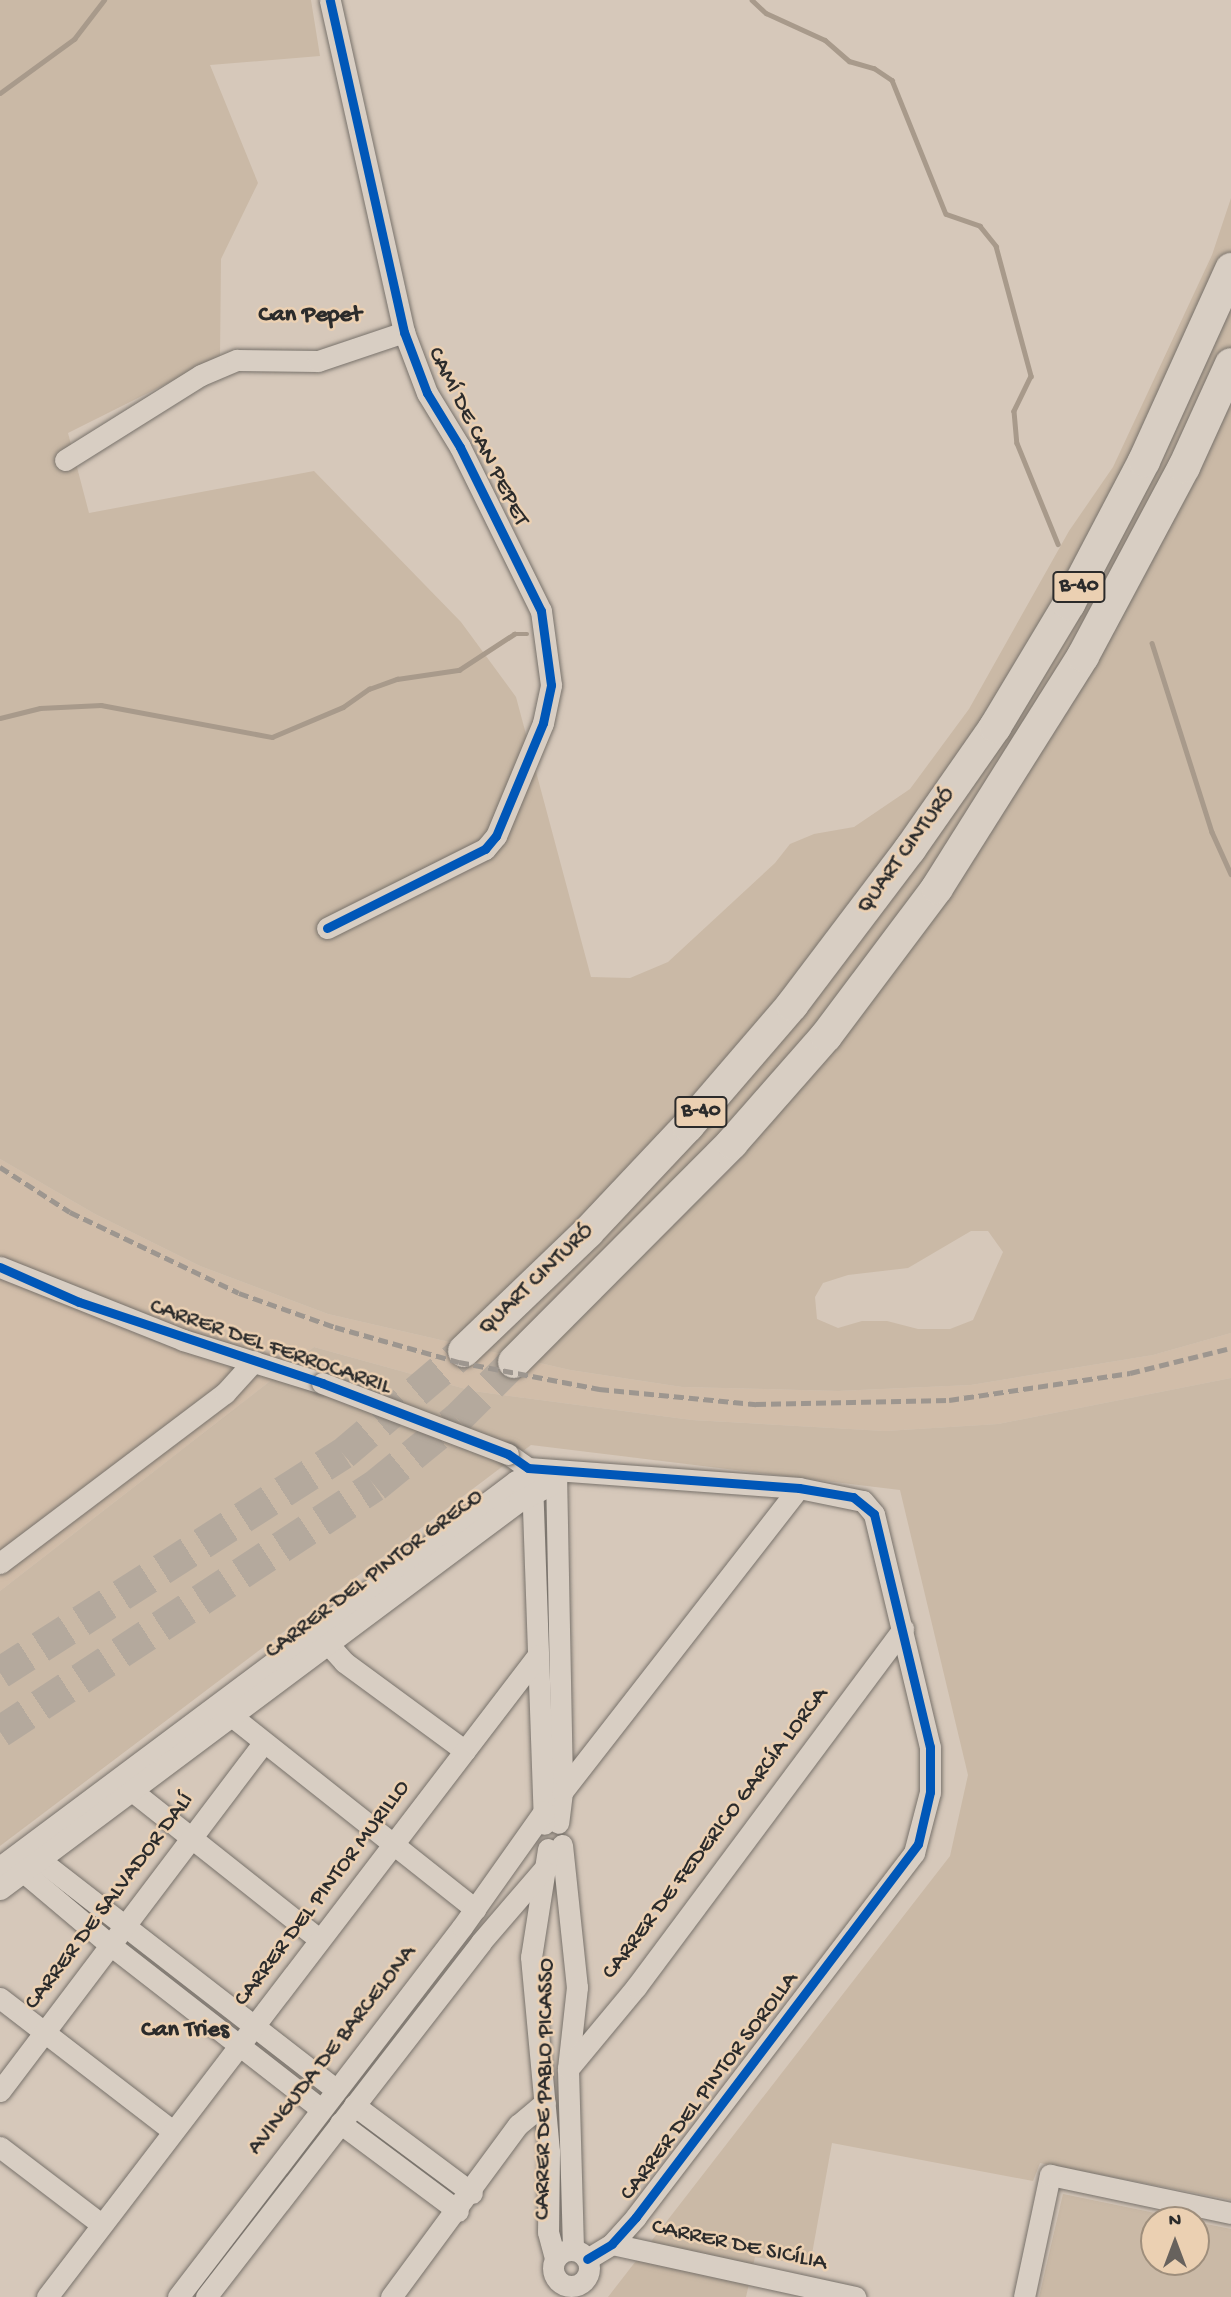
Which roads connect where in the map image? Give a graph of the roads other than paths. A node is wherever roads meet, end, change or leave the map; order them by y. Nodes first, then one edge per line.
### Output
1 (330, 0) edge
2 (1231, 269) edge
3 (404, 332) junction
4 (1231, 364) edge
5 (65, 460) dead end
6 (327, 928) dead end
7 (0, 1267) edge
8 (464, 1351) tunnel mouth
9 (254, 1361) junction
10 (514, 1362) tunnel mouth
11 (560, 1472) junction
12 (531, 1478) junction
13 (799, 1488) junction
14 (0, 1563) edge
15 (903, 1629) junction
16 (321, 1637) junction
17 (538, 1655) junction
18 (222, 1710) junction
19 (262, 1744) junction
20 (465, 1751) junction
21 (131, 1790) junction
22 (562, 1792) junction
23 (546, 1836) junction
24 (191, 1837) junction
25 (393, 1845) junction
26 (19, 1861) edge
27 (0, 1889) edge
28 (522, 1891) junction
29 (475, 1909) junction
30 (125, 1923) junction
31 (320, 1940) junction
32 (109, 1944) junction
33 (531, 1957) junction
34 (0, 1998) edge
35 (255, 2026) junction
36 (45, 2033) junction
37 (239, 2046) junction
38 (568, 2069) junction
39 (336, 2090) junction
40 (0, 2091) edge
41 (545, 2102) junction
42 (354, 2105) junction
43 (321, 2109) junction
44 (340, 2123) junction
45 (173, 2131) junction
46 (0, 2147) edge
47 (506, 2147) junction
48 (549, 2157) junction
49 (472, 2193) junction
50 (458, 2211) junction
51 (1231, 2213) edge
52 (101, 2224) junction
53 (612, 2244) junction
54 (572, 2256) junction
55 (573, 2292) edge
56 (816, 2293) edge
57 (47, 2297) edge
58 (178, 2297) edge
59 (206, 2297) edge
60 (391, 2297) edge
61 (855, 2297) edge
62 (1024, 2297) edge

1 - 3 street, CAMÍ DE CAN PEPET
2 - 8 highway, QUART CINTURÓ / B-40
3 - 5 street
3 - 6 street, CAMÍ DE CAN PEPET
4 - 10 highway, QUART CINTURÓ / B-40
7 - 9 street, CARRER DEL FERROCARRIL
9 - 12 street, CARRER DEL FERROCARRIL, bridge
9 - 14 street
11 - 12 street
11 - 13 street
11 - 22 street, CARRER DE PABLO PICASSO
12 - 16 street, CARRER DEL PINTOR GRECO
12 - 17 street, CARRER DE PABLO PICASSO
13 - 15 street
13 - 22 street
15 - 38 street, CARRER DE FEDERICO GARCÍA LORCA
15 - 53 street, CARRER DEL PINTOR SOROLLA
16 - 18 street, CARRER DEL PINTOR GRECO
16 - 20 street
17 - 20 street, CARRER DEL PINTOR MURILLO
17 - 23 street, CARRER DE PABLO PICASSO
18 - 19 street
18 - 21 street, CARRER DEL PINTOR GRECO
18 - 26 street, CARRER DEL PINTOR GRECO
19 - 24 street, CARRER DE SALVADOR DALÍ
19 - 25 street
20 - 25 street, CARRER DEL PINTOR MURILLO
21 - 24 street
21 - 26 street, CARRER DEL PINTOR GRECO
22 - 23 street, CARRER DE PABLO PICASSO
23 - 28 street
23 - 29 street, AVINGUDA DE BARCELONA
23 - 33 street, CARRER DE PABLO PICASSO
23 - 38 street, CARRER DE PABLO PICASSO
24 - 30 street, CARRER DE SALVADOR DALÍ
24 - 31 street
25 - 29 street
25 - 31 street, CARRER DEL PINTOR MURILLO
26 - 27 street, CARRER DEL PINTOR GRECO
26 - 30 street
26 - 32 street
28 - 33 street, CARRER DE PABLO PICASSO
28 - 42 street
29 - 39 street, AVINGUDA DE BARCELONA
30 - 32 street, CARRER DE SALVADOR DALÍ
30 - 35 street
31 - 35 street, CARRER DEL PINTOR MURILLO
32 - 36 street, CARRER DE SALVADOR DALÍ
32 - 37 street
33 - 41 street, CARRER DE PABLO PICASSO
34 - 36 street
35 - 37 street, CARRER DEL PINTOR MURILLO
35 - 39 street
36 - 40 street, CARRER DE SALVADOR DALÍ
36 - 45 street
37 - 43 street
37 - 45 street, CARRER DEL PINTOR MURILLO
38 - 54 street, CARRER DE PABLO PICASSO
39 - 43 street, AVINGUDA DE BARCELONA
41 - 47 street
41 - 48 street, CARRER DE PABLO PICASSO
42 - 44 street
42 - 49 street
43 - 58 street, AVINGUDA DE BARCELONA
44 - 50 street
44 - 59 street
45 - 52 street, CARRER DEL PINTOR MURILLO
46 - 52 street
47 - 48 street
47 - 49 street
48 - 54 street, CARRER DE PABLO PICASSO
49 - 50 street
50 - 60 street
51 - 62 street
52 - 57 street, CARRER DEL PINTOR MURILLO
53 - 54 street, CARRER DEL PINTOR SOROLLA
53 - 56 street, CARRER DE SICÍLIA
54 - 55 street
54 - 55 street
56 - 61 street, CARRER DE SICÍLIA

